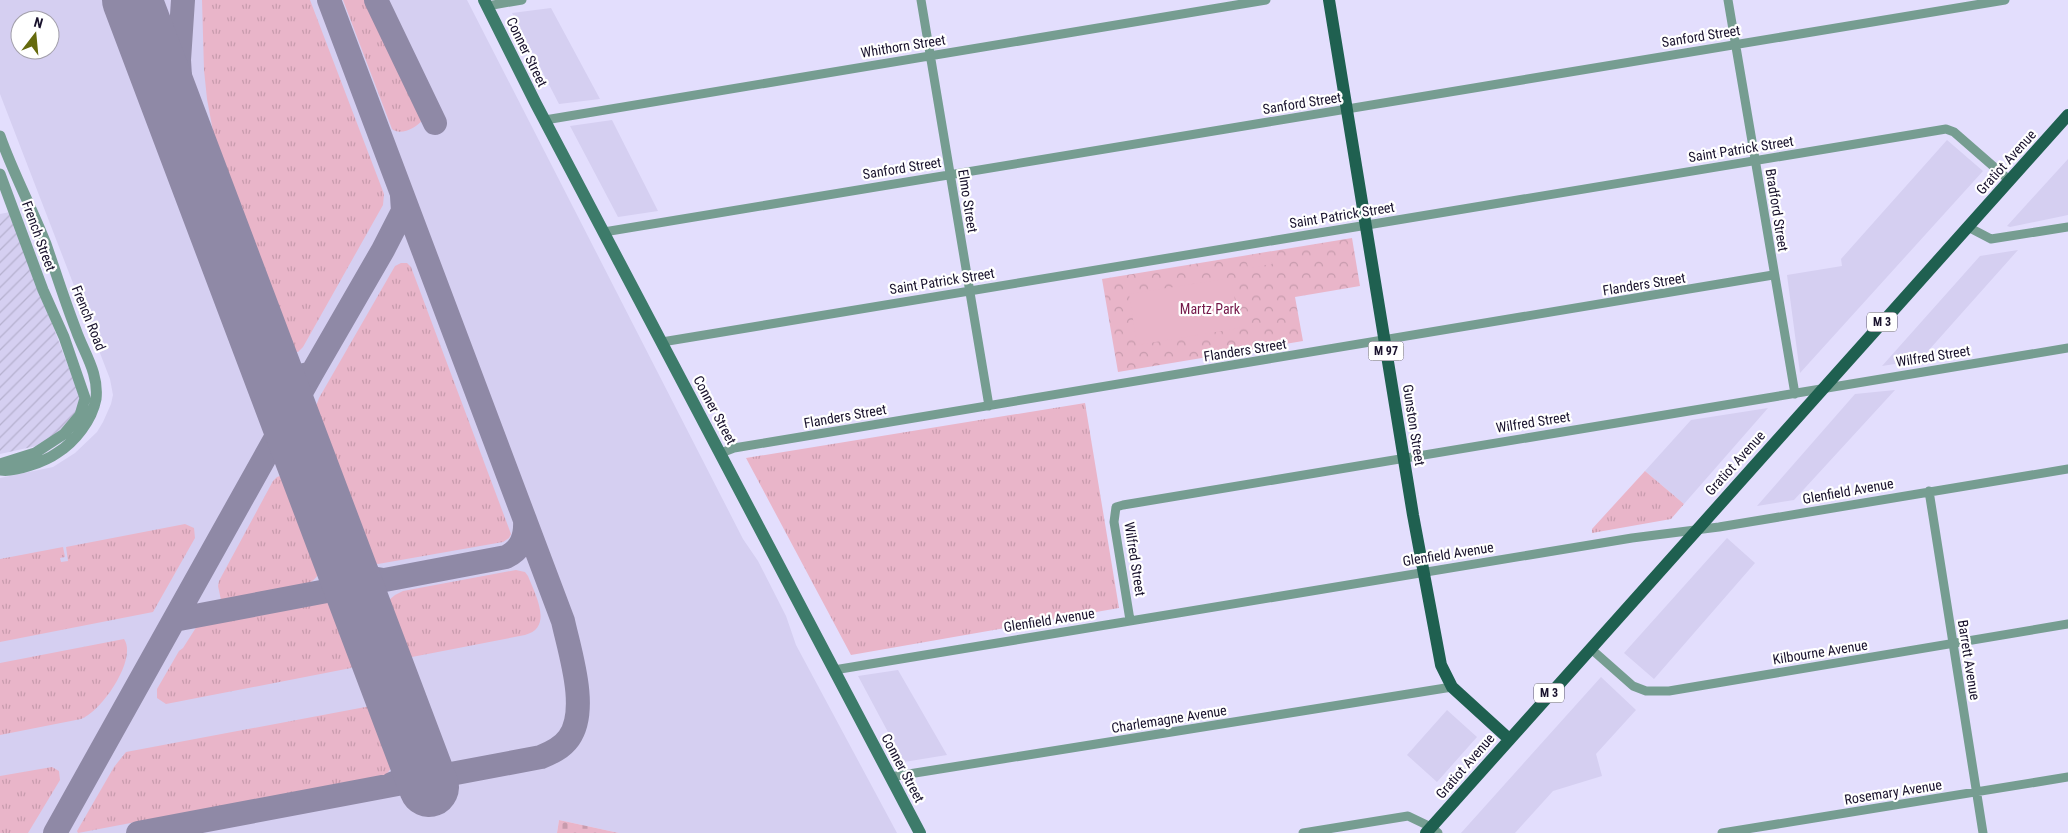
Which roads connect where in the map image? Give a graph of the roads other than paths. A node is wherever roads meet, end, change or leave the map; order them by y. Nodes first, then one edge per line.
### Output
1 (522, 0) edge
2 (921, 0) edge
3 (1266, 0) edge
4 (1329, 0) edge
5 (1728, 0) edge
6 (2005, 0) edge
7 (486, 3) edge
8 (1736, 45) junction
9 (930, 55) junction
10 (1347, 109) junction
11 (2068, 115) edge
12 (545, 120) junction
13 (0, 136) edge
14 (1755, 160) junction
15 (0, 174) edge
16 (950, 174) junction
17 (2009, 180) junction
18 (1366, 225) junction
19 (1968, 227) junction
20 (2068, 227) edge
21 (604, 232) junction
22 (1773, 275) junction
23 (969, 291) junction
24 (1385, 341) junction
25 (662, 342) junction
26 (2068, 348) edge
27 (1822, 389) junction
28 (1794, 394) junction
29 (989, 406) junction
30 (721, 453) junction
31 (1404, 457) junction
32 (2, 468) edge
33 (2068, 469) edge
34 (1929, 491) junction
35 (1695, 530) junction
36 (1424, 572) junction
37 (1130, 620) junction
38 (2068, 624) edge
39 (1953, 644) junction
40 (1590, 648) junction
41 (834, 670) junction
42 (1452, 687) junction
43 (1509, 739) junction
44 (890, 777) junction
45 (2068, 777) edge
46 (1976, 792) junction
47 (1432, 831) edge
48 (920, 833) edge
49 (1303, 833) edge
50 (1722, 833) edge
51 (1982, 833) edge

1 - 7 street
2 - 9 street, Elmo Street
3 - 9 street, Whithorn Street
4 - 10 main road, Gunston Street / M 97
5 - 8 street, Bradford Street
6 - 8 street, Sanford Street
7 - 12 main road, Conner Street
8 - 10 street, Sanford Street
8 - 14 street, Bradford Street
9 - 12 street, Whithorn Street
9 - 16 street, Elmo Street
10 - 16 street, Sanford Street
10 - 18 main road, Gunston Street / M 97
11 - 17 main road, Gratiot Avenue / M 3
12 - 21 main road, Conner Street
13 - 32 street, French Road
14 - 17 street, Saint Patrick Street
14 - 18 street, Saint Patrick Street
14 - 22 street, Bradford Street
15 - 32 street, French Street
16 - 21 street, Sanford Street
16 - 23 street, Elmo Street
17 - 19 main road, Gratiot Avenue / M 3
18 - 23 street, Saint Patrick Street
18 - 24 main road, Gunston Street / M 97
19 - 20 street
19 - 27 main road, Gratiot Avenue / M 3
21 - 25 main road, Conner Street
22 - 24 street, Flanders Street
22 - 28 street, Bradford Street
23 - 25 street, Saint Patrick Street
23 - 29 street, Elmo Street
24 - 29 street, Flanders Street
24 - 31 main road, Gunston Street / M 97
25 - 30 main road, Conner Street
26 - 27 street, Wilfred Street
27 - 28 street, Wilfred Street
27 - 35 main road, Gratiot Avenue / M 3
28 - 31 street, Wilfred Street
29 - 30 street, Flanders Street
30 - 41 main road, Conner Street
31 - 36 main road, Gunston Street / M 97
31 - 37 street, Wilfred Street
33 - 34 street, Glenfield Avenue
34 - 35 street, Glenfield Avenue
34 - 39 street, Barrett Avenue
35 - 36 street, Glenfield Avenue
35 - 40 main road, Gratiot Avenue / M 3
36 - 37 street, Glenfield Avenue
36 - 42 main road, Gunston Street / M 97
37 - 41 street, Glenfield Avenue
38 - 39 street, Kilbourne Avenue
39 - 40 street, Kilbourne Avenue
39 - 46 street, Barrett Avenue
40 - 43 main road, Gratiot Avenue / M 3
41 - 44 main road, Conner Street
42 - 43 main road, Gunston Street / M 97
42 - 44 street, Charlemagne Avenue
43 - 47 main road, Gratiot Avenue / M 3
44 - 48 main road, Conner Street
45 - 46 street, Rosemary Avenue
46 - 50 street, Rosemary Avenue
46 - 51 street, Barrett Avenue
47 - 49 street

